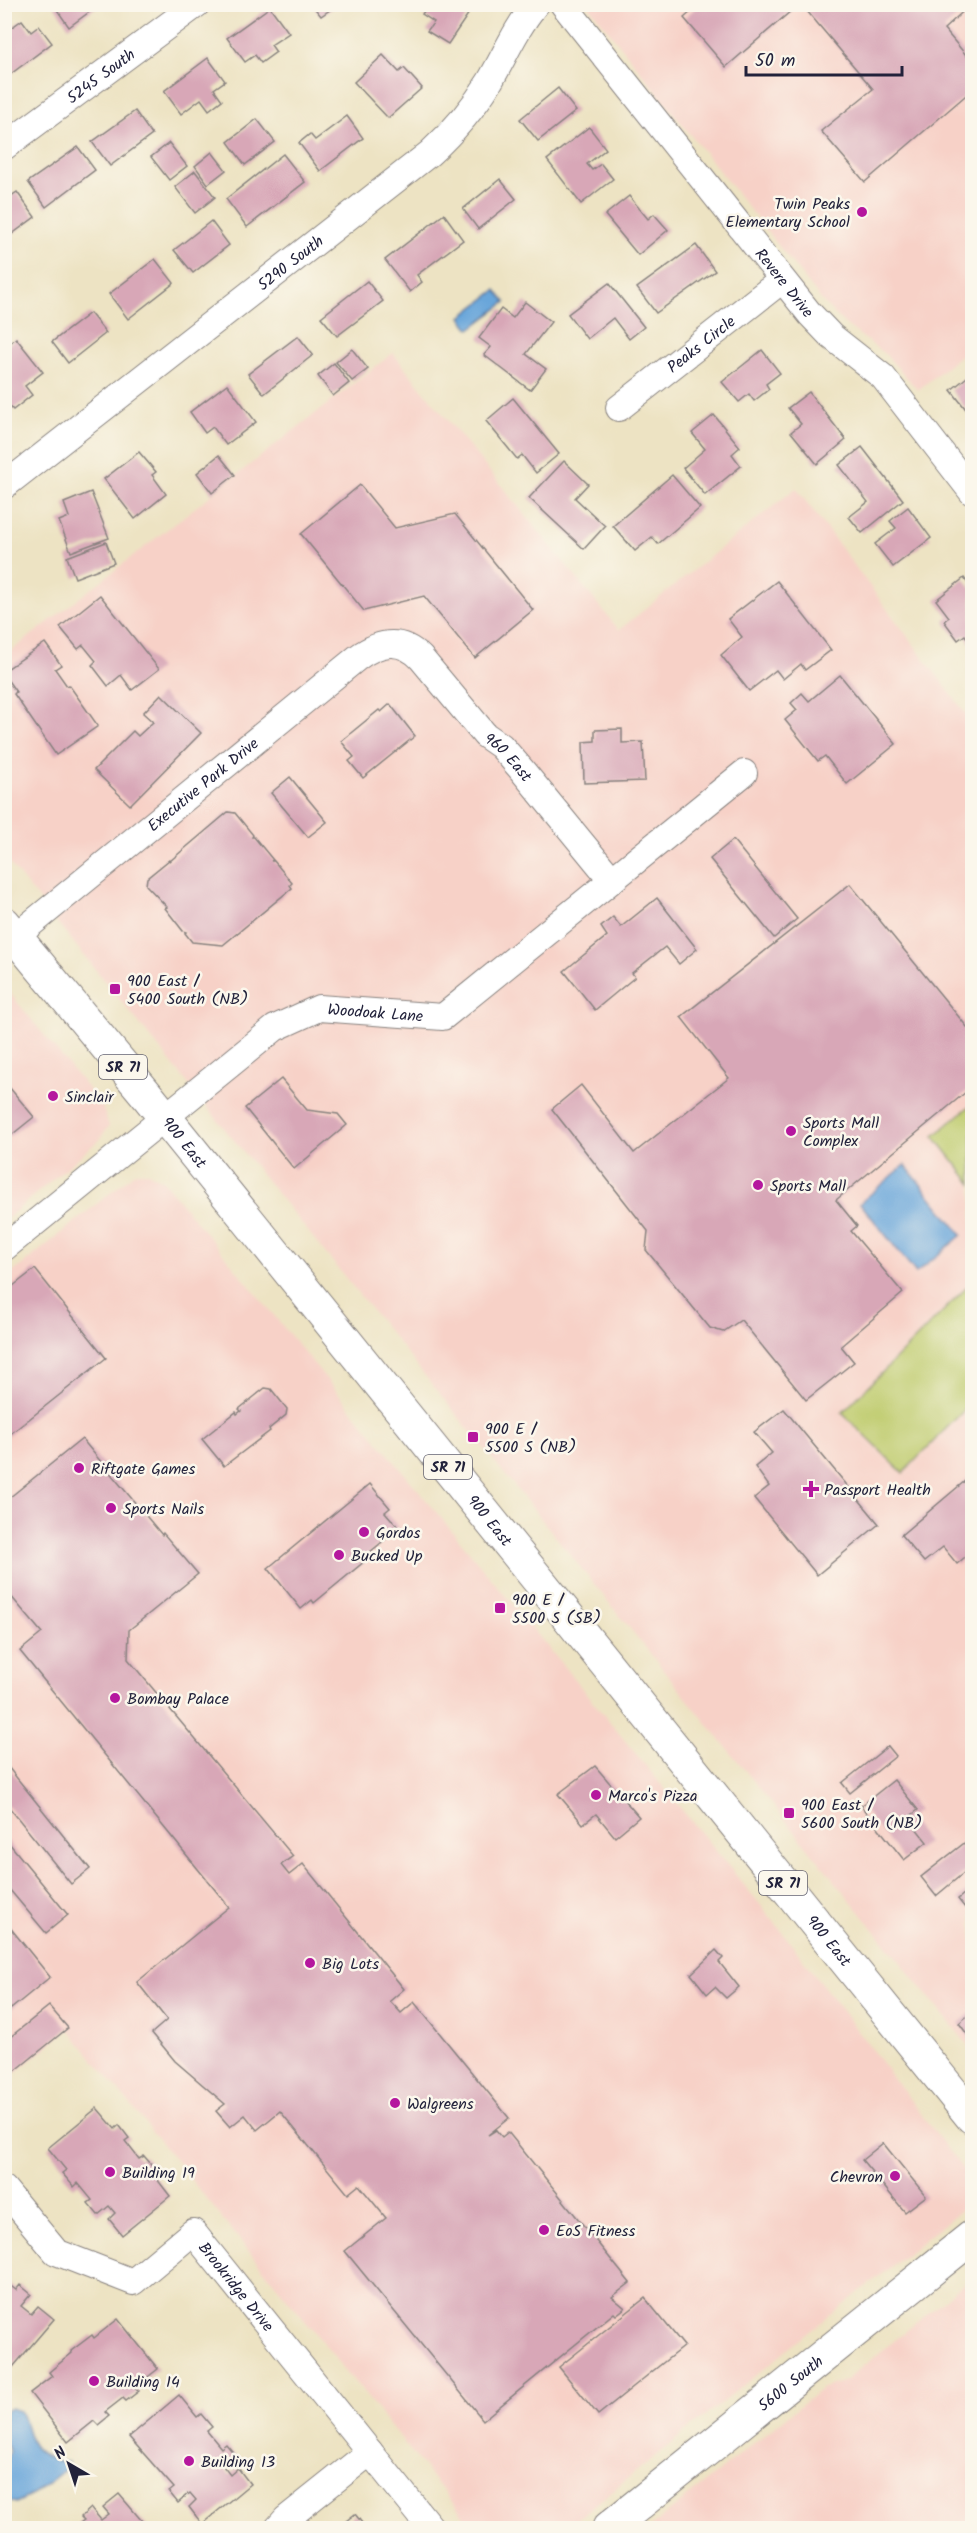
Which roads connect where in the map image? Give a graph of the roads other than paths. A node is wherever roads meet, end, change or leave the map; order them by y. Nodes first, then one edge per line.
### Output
1 (197, 4) edge
2 (536, 4) edge
3 (563, 4) edge
4 (4, 147) edge
5 (782, 280) junction
6 (619, 408) dead end
7 (4, 486) edge
8 (972, 492) edge
9 (395, 644) joint
10 (744, 773) dead end
11 (612, 880) junction
12 (10, 930) edge
13 (164, 1117) junction
14 (4, 1248) edge
15 (972, 2117) edge
16 (4, 2189) edge
17 (972, 2237) edge
18 (370, 2452) junction
19 (278, 2529) edge
20 (431, 2529) edge
21 (609, 2529) edge

1 - 4 street, 5245 South
2 - 7 street, 5290 South
3 - 5 street, Revere Drive
5 - 6 street, Peaks Circle
5 - 8 street, Revere Drive
9 - 11 street, 960 East
9 - 12 street, Executive Park Drive
10 - 11 street, Woodoak Lane
11 - 13 street, Woodoak Lane
12 - 13 main road, 900 East / SR 71
13 - 14 street, Woodoak Lane
13 - 15 main road, 900 East / SR 71
16 - 18 street, Brookridge Drive
17 - 21 main road, 5600 South
18 - 19 street
18 - 20 street, Brookridge Drive

